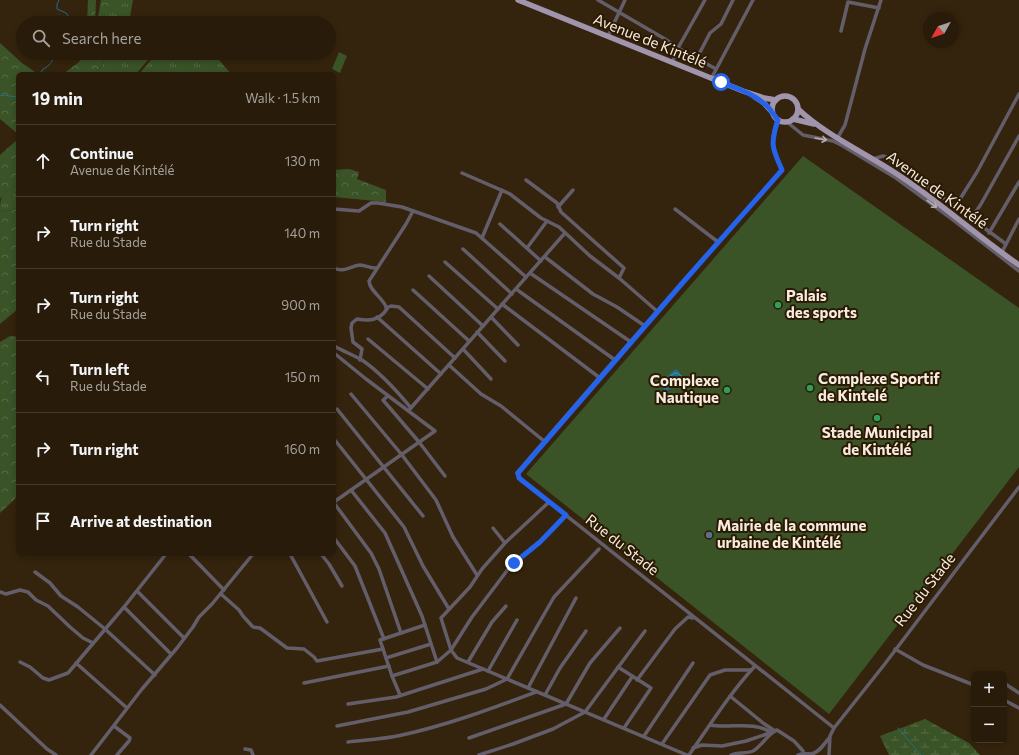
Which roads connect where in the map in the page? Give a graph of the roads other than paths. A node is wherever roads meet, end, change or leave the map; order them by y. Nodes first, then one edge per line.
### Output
1 (518, 0) edge
2 (598, 0) edge
3 (626, 0) edge
4 (705, 0) edge
5 (733, 0) edge
6 (753, 0) edge
7 (881, 0) edge
8 (879, 8) junction
9 (619, 12) junction
10 (841, 30) dead end
11 (608, 36) junction
12 (678, 48) junction
13 (697, 58) junction
14 (672, 63) junction
15 (716, 69) junction
16 (712, 79) junction
17 (752, 94) junction
18 (1019, 94) edge
19 (776, 100) junction
20 (798, 109) junction
21 (772, 112) junction
22 (793, 119) junction
23 (778, 120) junction
24 (787, 122) junction
25 (818, 126) junction
26 (1019, 136) edge
27 (838, 137) junction
28 (873, 159) junction
29 (462, 173) dead end
30 (526, 180) dead end
31 (1019, 182) edge
32 (502, 190) junction
33 (573, 190) dead end
34 (558, 207) junction
35 (955, 207) junction
36 (336, 209) edge
37 (675, 209) dead end
38 (413, 211) junction
39 (971, 219) junction
40 (1019, 220) edge
41 (547, 221) junction
42 (500, 224) dead end
43 (565, 233) junction
44 (990, 233) junction
45 (482, 238) junction
46 (718, 242) junction
47 (1006, 244) junction
48 (527, 248) junction
49 (463, 249) dead end
50 (1002, 252) junction
51 (545, 257) junction
52 (541, 261) junction
53 (445, 262) dead end
54 (1019, 265) edge
55 (336, 268) edge
56 (369, 268) junction
57 (377, 268) junction
58 (1019, 271) edge
59 (530, 273) junction
60 (429, 276) dead end
61 (371, 277) junction
62 (526, 278) junction
63 (619, 278) junction
64 (516, 289) junction
65 (413, 290) dead end
66 (512, 294) junction
67 (502, 304) junction
68 (386, 308) junction
69 (498, 309) junction
70 (658, 312) junction
71 (377, 317) junction
72 (491, 317) junction
73 (483, 326) junction
74 (645, 326) junction
75 (477, 332) junction
76 (368, 339) dead end
77 (469, 341) junction
78 (631, 342) junction
79 (518, 345) dead end
80 (336, 347) edge
81 (463, 349) junction
82 (336, 355) edge
83 (454, 358) junction
84 (360, 360) junction
85 (615, 360) junction
86 (505, 362) dead end
87 (449, 364) junction
88 (441, 374) junction
89 (600, 378) junction
90 (491, 379) dead end
91 (428, 389) junction
92 (351, 394) dead end
93 (388, 396) junction
94 (337, 409) dead end
95 (410, 409) junction
96 (336, 441) edge
97 (544, 441) junction
98 (420, 442) junction
99 (402, 455) junction
100 (385, 467) junction
101 (446, 476) dead end
102 (367, 480) junction
103 (1019, 487) edge
104 (351, 490) junction
105 (336, 501) edge
106 (548, 502) junction
107 (336, 506) edge
108 (566, 515) junction
109 (423, 516) dead end
110 (493, 528) dead end
111 (336, 541) edge
112 (505, 542) junction
113 (599, 549) dead end
114 (164, 556) edge
115 (191, 556) edge
116 (251, 556) edge
117 (291, 556) edge
118 (323, 556) edge
119 (35, 572) dead end
120 (477, 575) junction
121 (342, 586) dead end
122 (224, 590) junction
123 (137, 591) junction
124 (0, 592) edge
125 (221, 594) junction
126 (576, 598) dead end
127 (506, 606) dead end
128 (124, 607) junction
129 (449, 609) junction
130 (695, 619) junction
131 (517, 620) dead end
132 (327, 622) dead end
133 (426, 625) junction
134 (620, 628) dead end
135 (105, 629) junction
136 (586, 631) dead end
137 (645, 631) dead end
138 (401, 633) junction
139 (184, 638) junction
140 (384, 639) junction
141 (93, 643) junction
142 (431, 644) junction
143 (383, 649) junction
144 (895, 649) junction
145 (451, 650) junction
146 (171, 654) junction
147 (386, 658) junction
148 (20, 662) dead end
149 (438, 662) junction
150 (468, 662) junction
151 (76, 663) junction
152 (693, 663) dead end
153 (389, 666) junction
154 (755, 666) junction
155 (618, 667) junction
156 (482, 669) junction
157 (751, 670) junction
158 (488, 671) junction
159 (155, 675) junction
160 (392, 676) junction
161 (632, 677) junction
162 (507, 679) junction
163 (637, 680) junction
164 (304, 683) dead end
165 (971, 685) edge
166 (1007, 685) edge
167 (528, 688) junction
168 (536, 692) junction
169 (1019, 693) edge
170 (400, 695) junction
171 (545, 695) junction
172 (730, 696) junction
173 (1007, 702) edge
174 (348, 704) dead end
175 (566, 704) junction
176 (0, 705) edge
177 (127, 708) junction
178 (1019, 708) edge
179 (585, 712) junction
180 (604, 720) junction
181 (710, 725) junction
182 (114, 726) junction
183 (337, 726) dead end
184 (624, 728) junction
185 (834, 728) junction
186 (773, 732) junction
187 (644, 736) junction
188 (469, 738) dead end
189 (830, 738) junction
190 (348, 742) dead end
191 (662, 744) junction
192 (694, 748) junction
193 (245, 749) dead end
194 (802, 751) dead end
195 (56, 755) edge
196 (91, 755) edge
197 (117, 755) edge
198 (253, 755) edge
199 (479, 755) edge
200 (688, 755) edge
201 (732, 755) edge
202 (798, 755) edge
203 (828, 755) edge

1 - 11 main road, Avenue de Kintélé
2 - 9 street
3 - 9 street
4 - 12 street
5 - 13 street
6 - 15 street
7 - 8 street
8 - 10 street
8 - 27 street
9 - 11 street
9 - 12 street
11 - 14 main road, Avenue de Kintélé
12 - 13 street
12 - 14 street
13 - 15 street
14 - 16 main road, Avenue de Kintélé
15 - 16 street
16 - 17 main road, Avenue de Kintélé
17 - 19 main road, Avenue de Kintélé
17 - 21 main road, Avenue de Kintélé
18 - 35 street
19 - 20 main road, Avenue de Kintélé
19 - 21 main road
20 - 22 main road
20 - 25 main road, Avenue de Kintélé
21 - 23 main road, Avenue de Kintélé
22 - 24 main road
22 - 25 main road, Avenue de Kintélé
23 - 24 main road
23 - 46 street, Rue du Stade
24 -> 58 street
25 - 27 main road, Avenue de Kintélé
26 - 39 street
27 - 28 main road, Avenue de Kintélé
28 - 35 street
28 - 50 main road, Avenue de Kintélé
29 - 32 street
30 - 34 street
31 - 44 street
32 - 41 street
32 - 45 street
33 - 34 street
34 - 63 street
35 - 39 street
36 - 38 street
37 - 46 street
38 - 45 street
38 - 57 street
39 - 44 street
40 - 47 street
41 - 43 street
41 - 48 street
42 - 48 street
43 - 51 street
43 - 63 street
44 - 47 street
45 - 62 street
46 - 70 street, Rue du Stade
47 - 50 street
48 - 52 street
49 - 66 street
50 - 54 main road, Avenue de Kintélé
51 - 52 street
51 - 74 street
52 - 59 street
53 - 69 street
55 - 56 street
56 - 57 street
56 - 61 street
57 - 61 street
59 - 62 street
59 - 78 street
60 - 73 street
61 - 68 street
62 - 64 street
63 - 70 street
64 - 66 street
64 - 85 street
65 - 77 street
66 - 67 street
67 - 69 street
67 - 89 street
68 - 71 street
68 - 83 street
69 - 72 street
70 - 74 street, Rue du Stade
71 - 84 street
71 - 88 street
72 - 73 street
72 - 79 street
73 - 75 street
74 - 78 street, Rue du Stade
75 - 77 street
75 - 86 street
76 - 91 street
77 - 81 street
78 - 85 street, Rue du Stade
80 - 84 street
81 - 83 street
81 - 90 street
82 - 93 street
83 - 87 street
84 - 95 street
85 - 89 street, Rue du Stade
87 - 88 street
87 - 97 street
88 - 91 street
89 - 97 street, Rue du Stade
91 - 95 street
92 - 99 street
93 - 95 street
93 - 98 street
94 - 100 street
95 - 98 street
96 - 102 street
97 - 106 street, Rue du Stade
98 - 99 street
98 - 101 street
99 - 100 street
99 - 120 street
100 - 102 street
100 - 109 street
102 - 104 street
102 - 129 street
103 - 144 street, Rue du Stade
104 - 105 street
104 - 133 street
106 - 108 street, Rue du Stade
106 - 112 street
107 - 138 street
108 - 130 street, Rue du Stade
108 - 145 street
110 - 112 street
111 - 140 street
112 - 120 street
113 - 162 street
114 - 123 street
115 - 122 street
116 - 122 street
117 - 132 street
118 - 121 street
119 - 135 street
120 - 129 street
122 - 125 street
123 - 128 street
123 - 139 street
124 - 141 street
125 - 139 street
125 - 143 street
126 - 167 street
127 - 150 street
128 - 135 street
128 - 146 street
129 - 145 street
130 - 154 street, Rue du Stade
130 - 163 street
131 - 158 street
133 - 138 street
133 - 142 street
134 - 175 street
135 - 141 street
135 - 159 street
136 - 171 street
137 - 155 street
138 - 140 street
139 - 146 street
140 - 143 street
141 - 151 street
142 - 147 street
142 - 149 street
143 - 147 street
144 - 165 street
144 - 185 street, Rue du Stade
145 - 149 street
145 - 150 street
146 - 159 street
147 - 153 street
148 - 151 street
149 - 160 street
150 - 156 street
151 - 177 street
152 - 187 street
153 - 160 street
153 - 164 street
154 - 157 street
154 - 185 street, Rue du Stade
155 - 161 street
155 - 179 street
156 - 158 street
156 - 170 street
157 - 172 street
157 - 191 street
158 - 162 street
159 - 177 street
160 - 170 street
161 - 163 street
161 - 180 street
162 - 167 street
162 - 183 street
163 - 184 street
166 - 169 street
167 - 168 street
168 - 171 street
168 - 190 street
170 - 174 street
171 - 175 street
172 - 181 street
172 - 186 street
173 - 178 street
175 - 179 street
175 - 188 street
176 - 195 street
177 - 182 street
179 - 180 street
179 - 199 street
180 - 184 street
181 - 186 street
181 - 192 street
182 - 196 street
182 - 197 street
184 - 187 street
185 - 189 street
186 - 192 street
186 - 194 street
186 - 201 street
187 - 191 street
189 - 202 street
189 - 203 street
191 - 200 street
192 - 200 street
193 - 198 street

